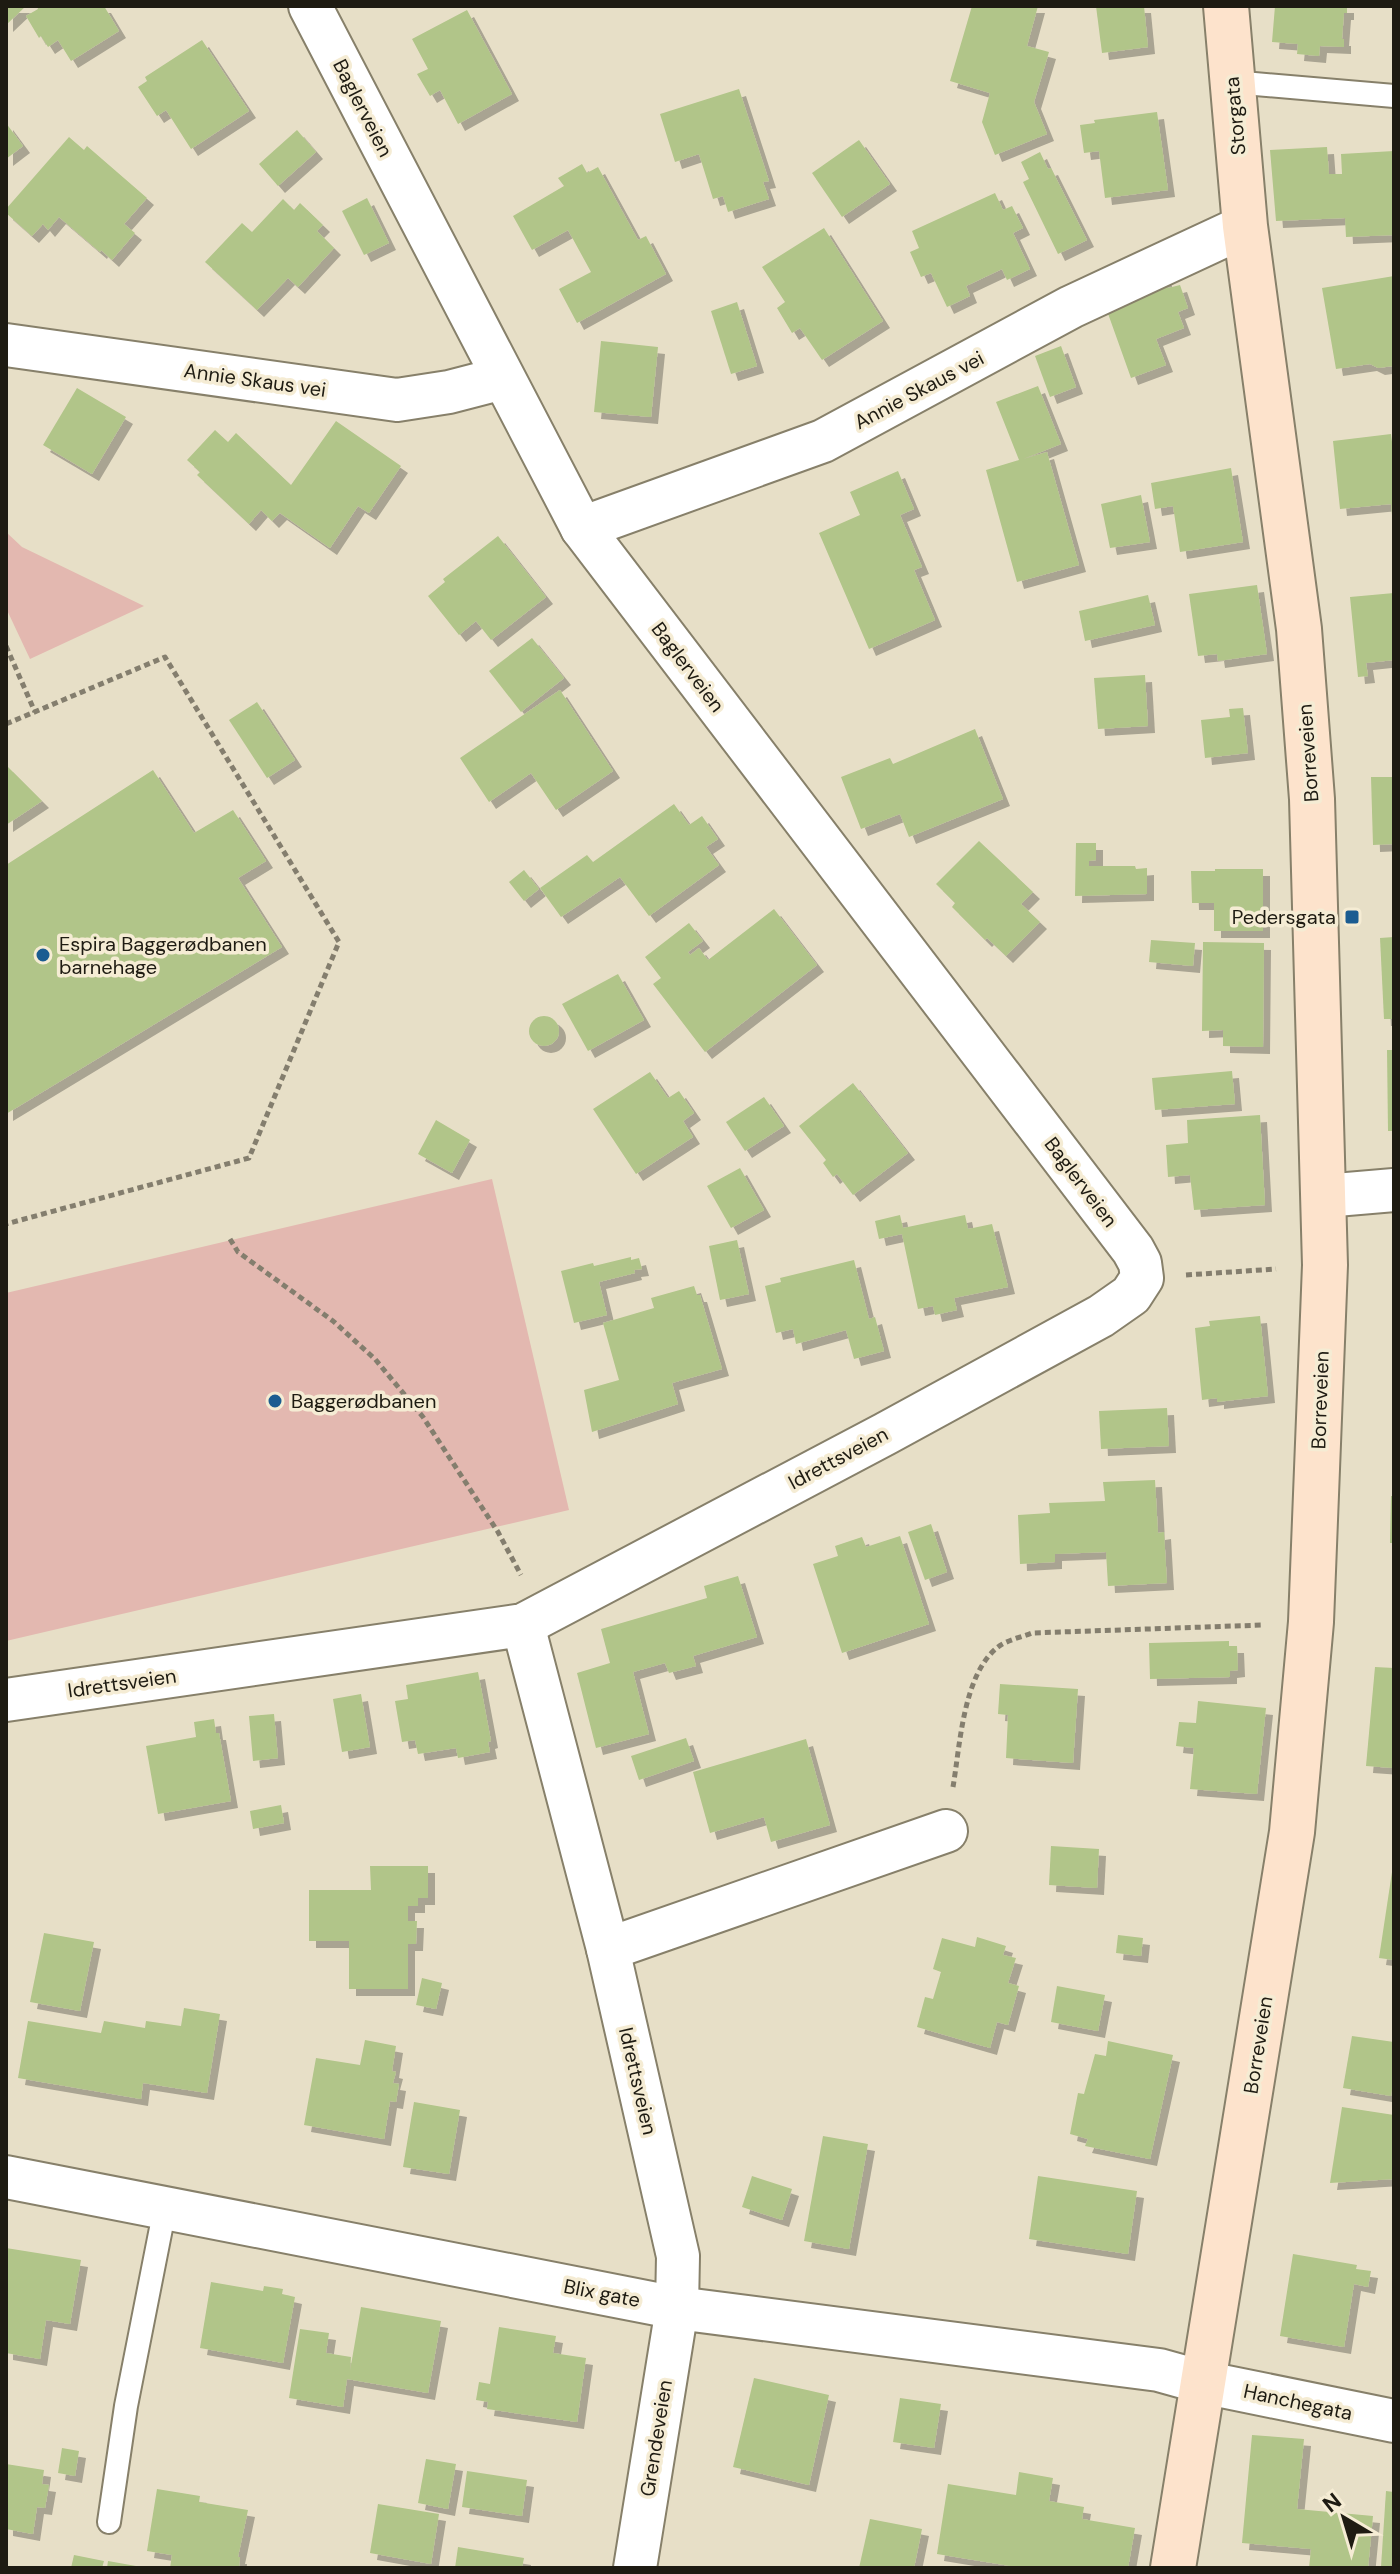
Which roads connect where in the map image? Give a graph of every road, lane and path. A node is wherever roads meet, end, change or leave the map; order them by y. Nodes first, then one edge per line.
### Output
1 (310, 6) edge
2 (1226, 6) edge
3 (1232, 82) junction
4 (1394, 96) edge
5 (1245, 226) junction
6 (6, 345) edge
7 (503, 378) junction
8 (582, 528) junction
9 (6, 646) edge
10 (35, 712) junction
11 (6, 724) edge
12 (1394, 1190) edge
13 (1324, 1196) junction
14 (6, 1224) edge
15 (230, 1239) dead end
16 (1325, 1265) junction
17 (1142, 1278) junction
18 (533, 1620) junction
19 (1311, 1622) junction
20 (6, 1700) edge
21 (946, 1831) joint
22 (608, 1949) junction
23 (6, 2177) edge
24 (165, 2208) junction
25 (677, 2308) junction
26 (1202, 2382) junction
27 (1394, 2421) edge
28 (109, 2522) dead end
29 (635, 2568) edge
30 (1173, 2568) edge

1 - 7 street, Baglerveien
2 - 3 main road, Storgata
3 - 4 lane
3 - 5 main road, Storgata
5 - 8 street, Annie Skaus vei
5 - 13 main road, Borreveien
6 - 7 street, Annie Skaus vei
7 - 8 street, Baglerveien
8 - 17 street, Baglerveien
9 - 10 path
10 - 11 path
10 - 14 path
12 - 13 street
13 - 16 main road, Borreveien
15 - 18 path
16 - 17 path
16 - 19 main road, Borreveien
17 - 18 street, Idrettsveien
18 - 20 street, Idrettsveien
18 - 22 street, Idrettsveien
19 - 21 path
19 - 26 main road, Borreveien
21 - 22 street
22 - 25 street, Idrettsveien
23 - 24 street, Blix gate
24 - 25 street, Blix gate
24 - 28 lane
25 - 26 street, Blix gate
25 - 29 street, Grendeveien
26 - 27 street, Hanchegata
26 - 30 main road, Borreveien

